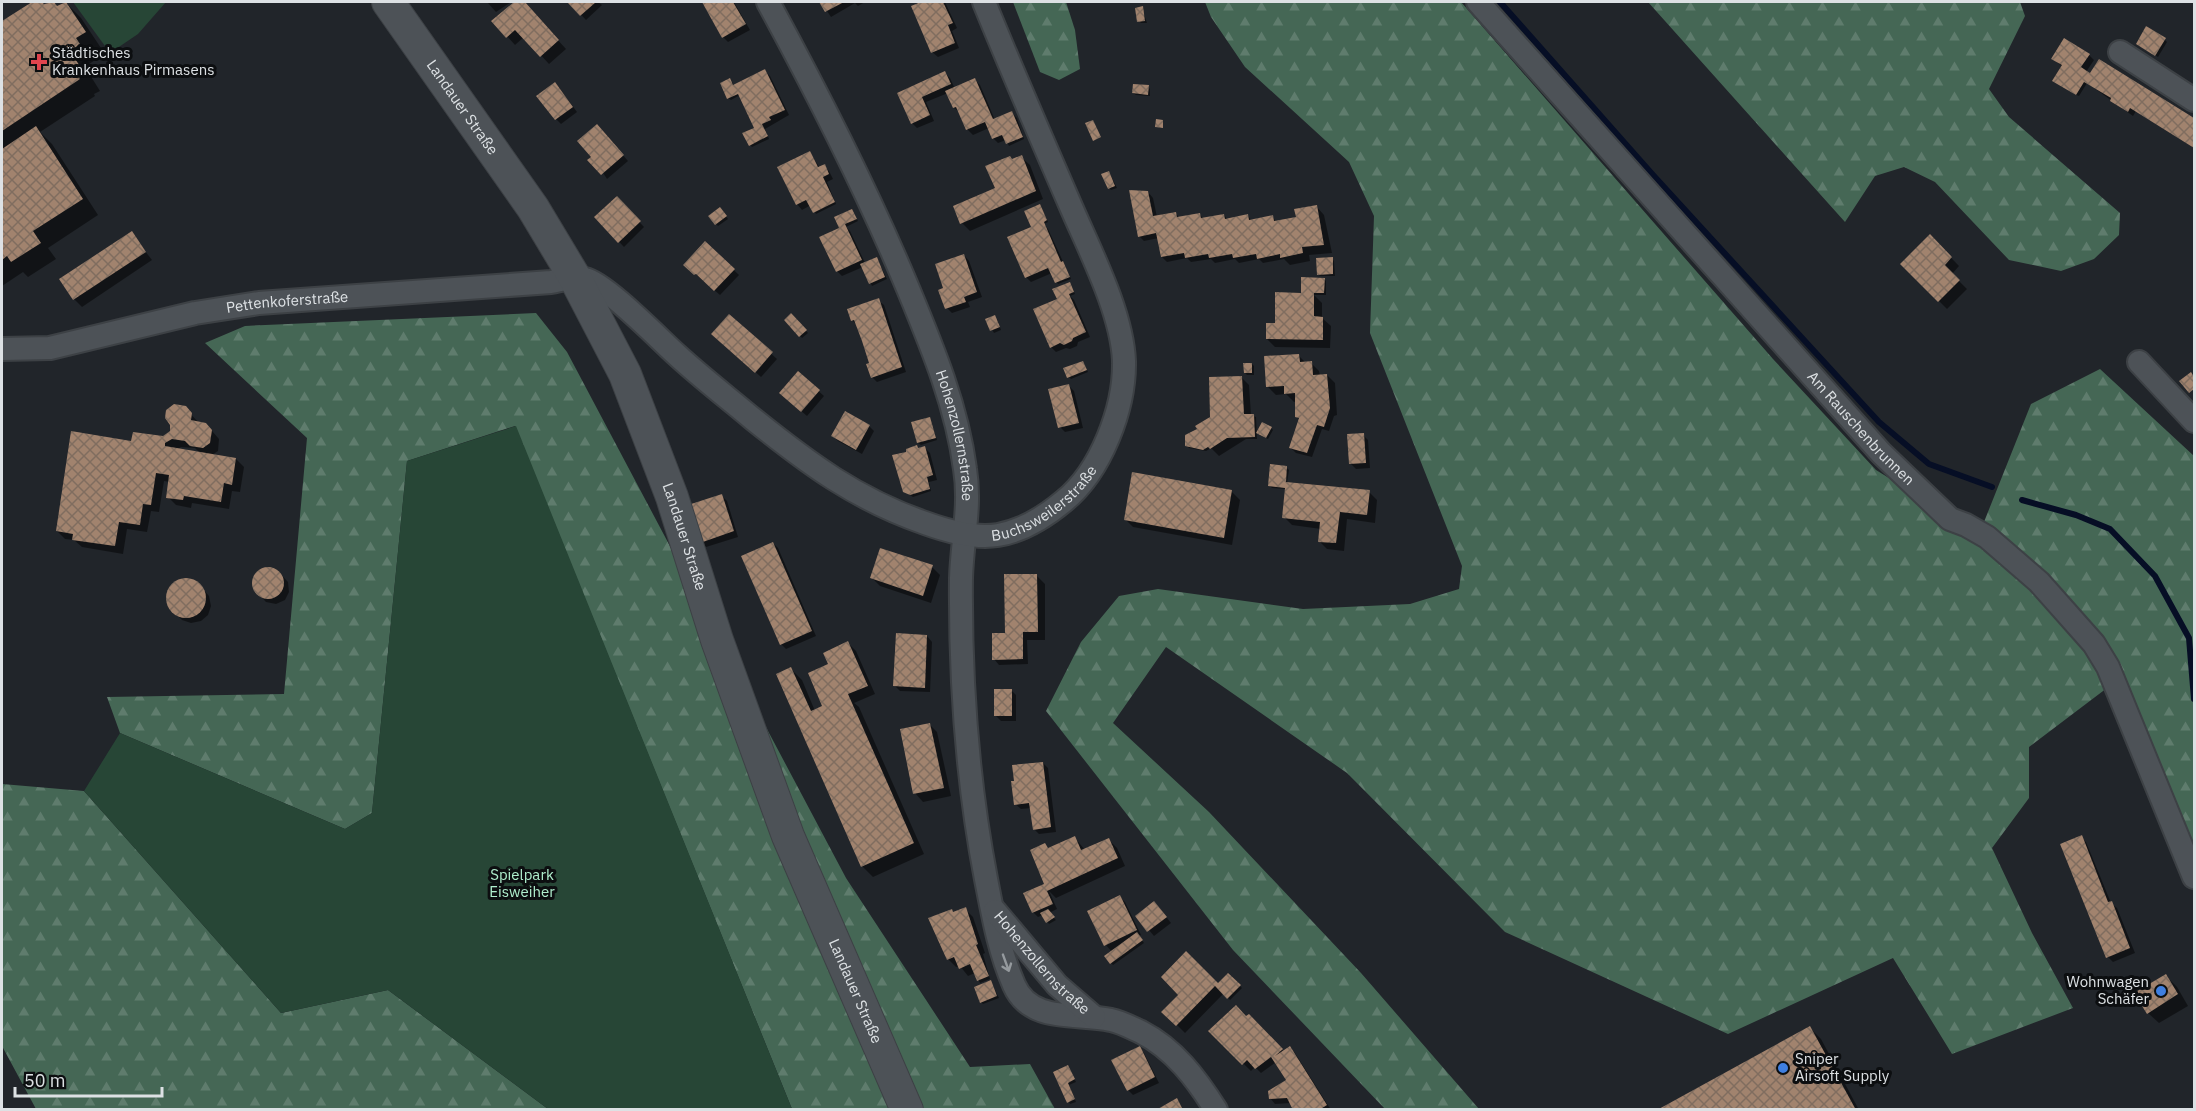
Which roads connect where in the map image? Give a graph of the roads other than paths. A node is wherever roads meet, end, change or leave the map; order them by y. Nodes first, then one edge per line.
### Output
1 (388, 2) edge
2 (768, 2) edge
3 (984, 2) edge
4 (1478, 2) edge
5 (2120, 52) dead end
6 (2194, 100) edge
7 (575, 278) junction
8 (2, 350) edge
9 (2139, 362) dead end
10 (2194, 421) edge
11 (965, 534) junction
12 (2194, 877) edge
13 (992, 906) junction
14 (1094, 1017) junction
15 (908, 1110) edge
16 (1216, 1110) edge

1 - 7 main road, Landauer Straße
2 - 11 street, Hohenzollernstraße
3 - 11 street, Buchsweilerstraße
4 - 12 street, Am Rauschenbrunnen
5 - 6 street
7 - 8 street, Pettenkoferstraße
7 - 11 street, Buchsweilerstraße
7 - 15 main road, Landauer Straße
9 - 10 street
11 - 13 street, Hohenzollernstraße
13 - 14 street, Hohenzollernstraße
13 -> 14 street, Hohenzollernstraße
14 - 16 street, Hohenzollernstraße

